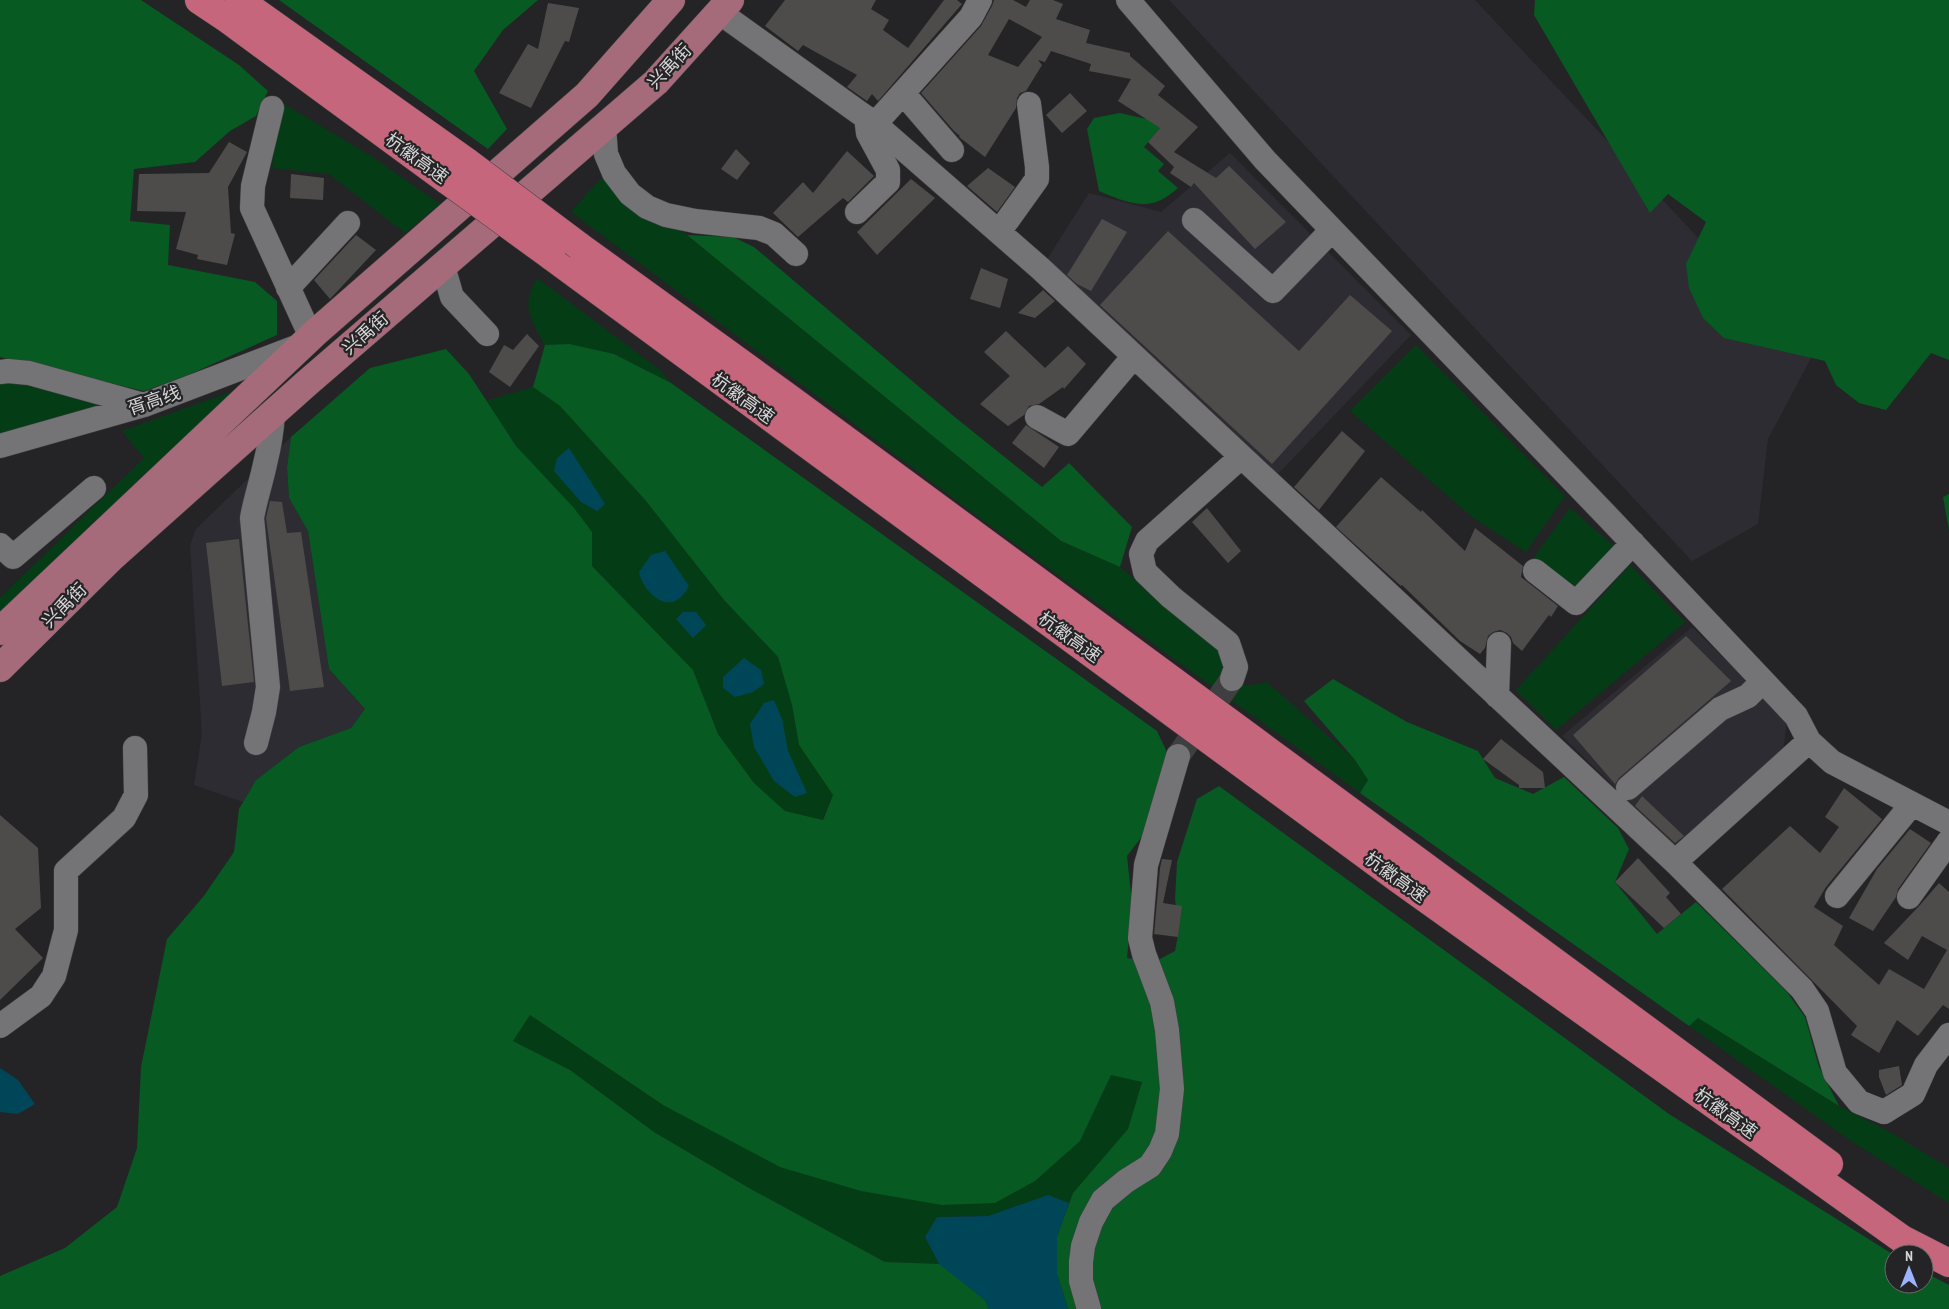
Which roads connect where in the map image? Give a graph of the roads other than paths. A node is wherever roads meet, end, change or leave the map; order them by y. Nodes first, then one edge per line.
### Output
1 (198, 0) edge
2 (672, 0) edge
3 (980, 0) edge
4 (1128, 0) edge
5 (244, 2) edge
6 (725, 6) edge
7 (903, 93) junction
8 (1029, 104) dead end
9 (272, 108) dead end
10 (871, 120) junction
11 (604, 127) junction
12 (952, 150) dead end
13 (857, 212) dead end
14 (1194, 220) dead end
15 (348, 223) dead end
16 (1332, 230) junction
17 (999, 232) junction
18 (796, 254) dead end
19 (443, 266) junction
20 (288, 288) junction
21 (487, 334) dead end
22 (307, 340) junction
23 (1134, 356) junction
24 (0, 372) edge
25 (144, 405) junction
26 (273, 414) junction
27 (1037, 417) dead end
28 (0, 446) edge
29 (1241, 457) junction
30 (94, 488) dead end
31 (1633, 543) junction
32 (0, 545) edge
33 (1535, 570) dead end
34 (0, 631) edge
35 (1499, 644) dead end
36 (0, 668) edge
37 (1232, 679) tunnel mouth
38 (1763, 681) junction
39 (1497, 696) junction
40 (1809, 741) junction
41 (256, 743) dead end
42 (136, 748) dead end
43 (1178, 756) tunnel mouth
44 (1628, 788) dead end
45 (1912, 804) junction
46 (1949, 823) edge
47 (1949, 841) edge
48 (1675, 862) junction
49 (1837, 896) dead end
50 (1909, 897) dead end
51 (0, 1026) edge
52 (1949, 1035) edge
53 (1949, 1244) edge
54 (1949, 1262) edge
55 (1089, 1309) edge

1 - 54 highway, 杭徽高速, bridge
2 - 22 main road, 兴禹街
3 - 7 street
4 - 16 street
5 - 53 highway, 杭徽高速, bridge
6 - 10 street
6 - 11 main road, 兴禹街
7 - 10 street
7 - 12 street
8 - 17 street
9 - 20 street
10 - 13 street
10 - 17 street
11 - 18 street
11 - 19 main road, 兴禹街
14 - 16 street
15 - 20 street
16 - 31 street
17 - 23 street
19 - 21 street
19 - 26 main road, 兴禹街
20 - 22 street
22 - 25 street, 胥高线
22 - 34 main road, 兴禹街
23 - 27 street
23 - 29 street
24 - 25 street
25 - 28 street, 胥高线
26 - 36 main road, 兴禹街
26 - 41 street
29 - 37 street
29 - 39 street
30 - 32 street
31 - 33 street
31 - 38 street
35 - 39 street
38 - 40 street
38 - 44 street
39 - 48 street
40 - 45 street
40 - 48 street
42 - 51 street
43 - 55 street
45 - 46 street
45 - 49 street
47 - 50 street
48 - 52 street

